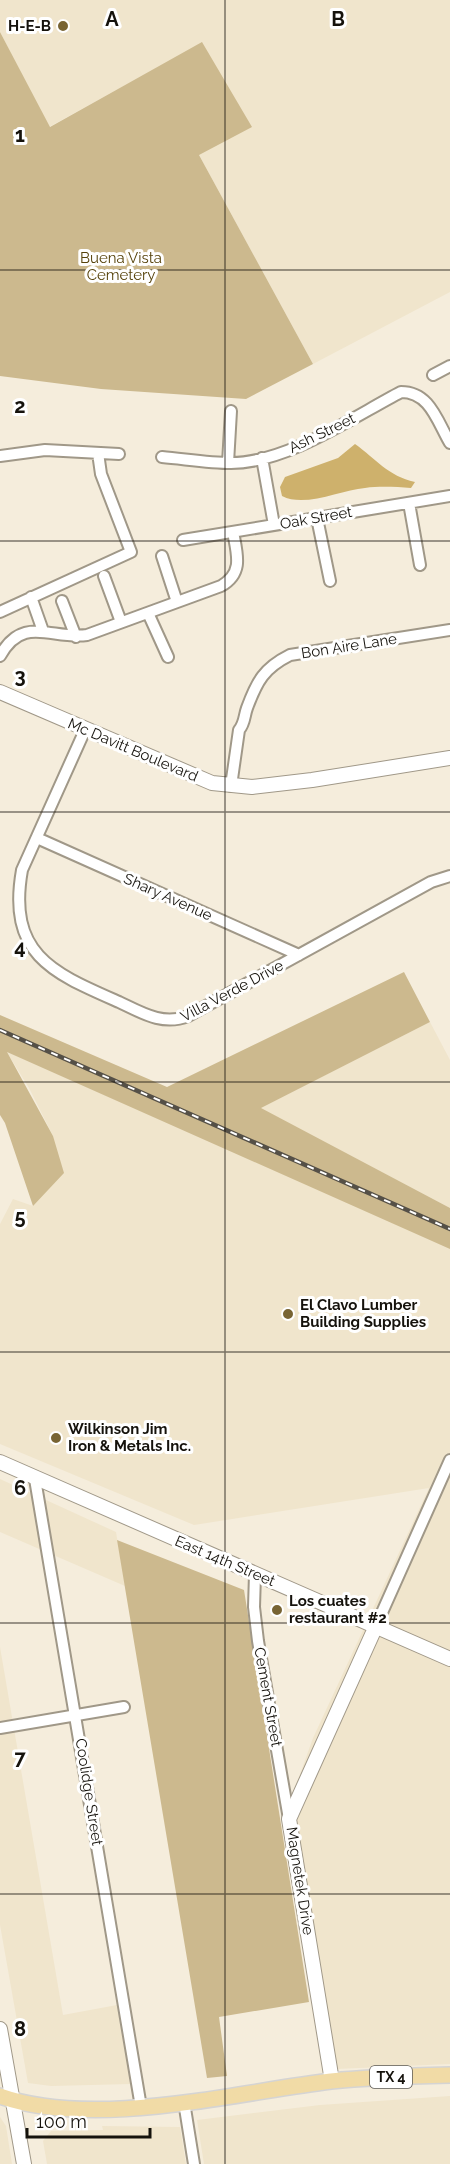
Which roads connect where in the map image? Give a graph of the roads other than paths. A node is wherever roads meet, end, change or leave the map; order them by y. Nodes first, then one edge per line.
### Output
1 (450, 366) edge
2 (433, 375) dead end
3 (231, 411) dead end
4 (450, 443) edge
5 (98, 453) junction
6 (118, 454) dead end
7 (0, 456) edge
8 (162, 457) dead end
9 (262, 458) junction
10 (228, 463) junction
11 (450, 496) edge
12 (410, 502) junction
13 (318, 518) junction
14 (274, 525) junction
15 (233, 532) junction
16 (183, 540) dead end
17 (162, 556) dead end
18 (420, 565) dead end
19 (104, 576) dead end
20 (330, 581) dead end
21 (31, 597) junction
22 (62, 601) dead end
23 (177, 602) junction
24 (0, 612) edge
25 (148, 612) junction
26 (121, 622) junction
27 (450, 630) edge
28 (43, 631) junction
29 (76, 637) junction
30 (0, 656) edge
31 (168, 657) dead end
32 (0, 692) edge
33 (85, 730) junction
34 (450, 758) edge
35 (231, 786) junction
36 (37, 838) junction
37 (450, 876) edge
38 (299, 955) junction
39 (450, 1460) edge
40 (0, 1462) edge
41 (35, 1479) junction
42 (255, 1574) junction
43 (376, 1626) junction
44 (450, 1659) edge
45 (124, 1707) dead end
46 (76, 1716) junction
47 (0, 1728) edge
48 (289, 1819) junction
49 (0, 2029) edge
50 (450, 2075) edge
51 (332, 2081) junction
52 (7, 2098) edge
53 (184, 2102) junction
54 (141, 2107) junction
55 (24, 2164) edge
56 (194, 2164) edge

1 - 2 street
3 - 10 street
4 - 9 street, Ash Street
5 - 6 street
5 - 7 street
5 - 21 street
8 - 10 street, Ash Street
9 - 10 street, Ash Street
9 - 14 street
11 - 12 street, Oak Street
12 - 13 street, Oak Street
12 - 18 street
13 - 14 street, Oak Street
13 - 20 street
14 - 15 street, Oak Street
15 - 16 street, Oak Street
15 - 23 street
17 - 23 street
19 - 26 street
21 - 24 street
21 - 28 street
22 - 29 street
23 - 25 street
25 - 26 street
25 - 31 street
26 - 29 street
27 - 35 street, Bon Aire Lane
28 - 29 street
28 - 30 street
32 - 33 street, Mc Davitt Boulevard
33 - 35 street, Mc Davitt Boulevard
33 - 36 street, Villa Verde Drive
34 - 35 street, Mc Davitt Boulevard
36 - 38 street, Shary Avenue
36 - 38 street, Villa Verde Drive
37 - 38 street, Villa Verde Drive
39 - 43 street
40 - 41 street, East 14th Street
41 - 42 street, East 14th Street
41 - 46 street, Coolidge Street
42 - 43 street, East 14th Street
42 - 48 street, Cement Street
43 - 44 street, East 14th Street
43 - 48 street, Magnetek Drive
45 - 46 street
46 - 47 street
46 - 54 street, Coolidge Street
48 - 51 street, Magnetek Drive
49 - 52 street
50 - 51 main road, TX 4
51 - 53 main road, TX 4
52 - 54 main road, TX 4
52 - 55 street
53 - 54 main road, TX 4
53 - 56 street

